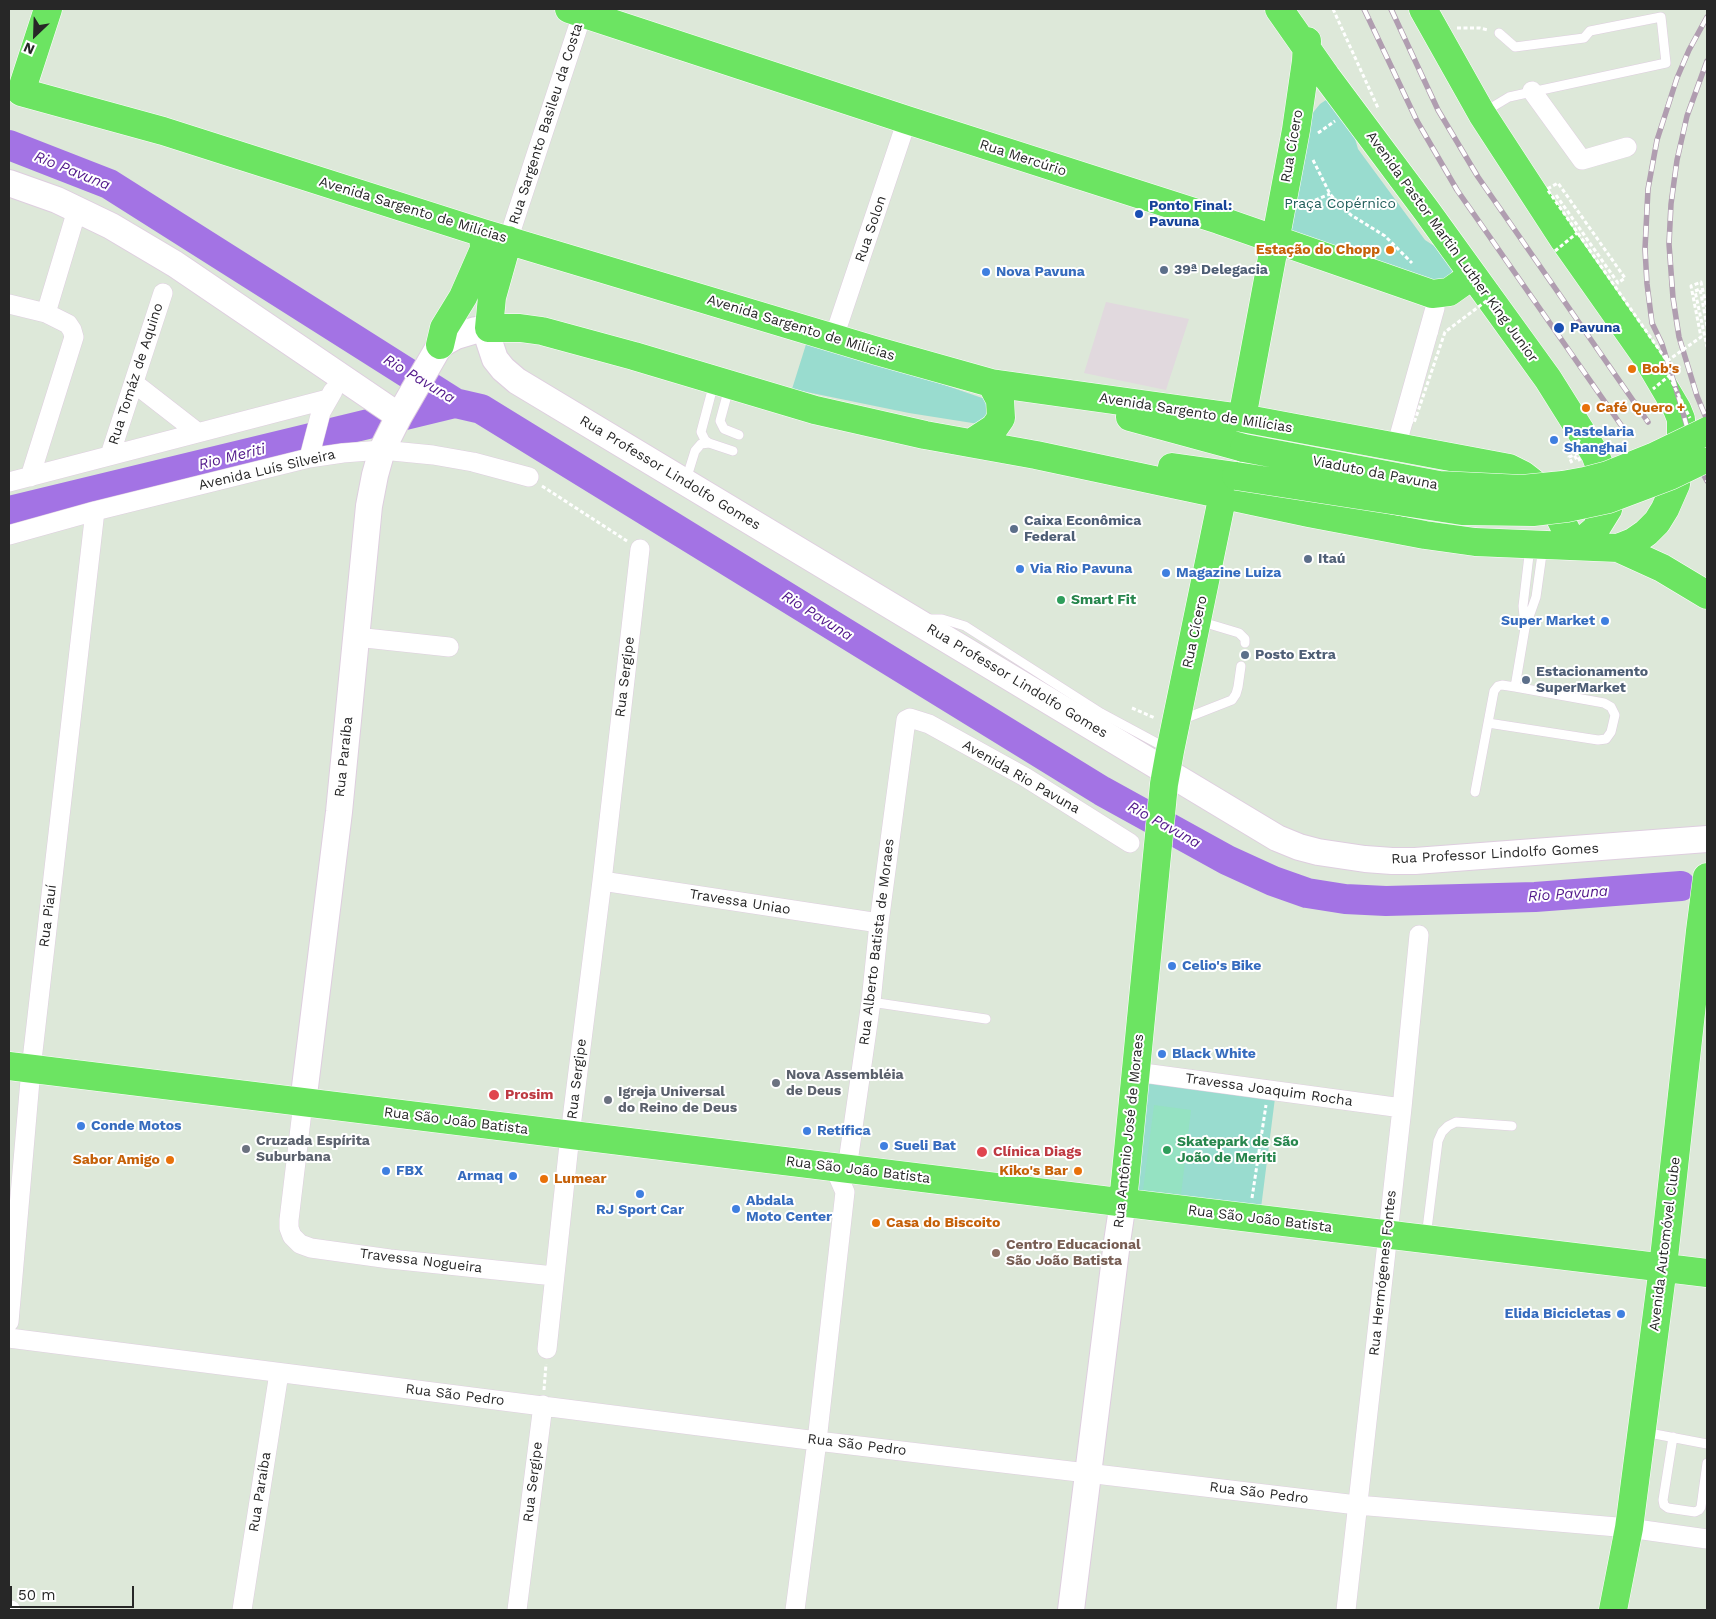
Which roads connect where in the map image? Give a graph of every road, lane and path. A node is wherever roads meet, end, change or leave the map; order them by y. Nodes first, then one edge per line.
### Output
1 (48, 9) edge
2 (1279, 9) edge
3 (1301, 9) edge
4 (1333, 9) edge
5 (579, 10) edge
6 (1428, 15) edge
7 (1499, 33) joint
8 (1307, 49) junction
9 (15, 90) edge
10 (1532, 91) junction
11 (1378, 108) dead end
12 (1482, 114) junction
13 (907, 120) junction
14 (1627, 147) dead end
15 (1312, 157) dead end
16 (9, 183) edge
17 (1556, 195) dead end
18 (77, 210) junction
19 (1577, 233) junction
20 (496, 236) junction
21 (1274, 240) junction
22 (1555, 251) dead end
23 (1416, 268) dead end
24 (1473, 275) junction
25 (163, 293) dead end
26 (1493, 296) dead end
27 (9, 304) edge
28 (1435, 308) dead end
29 (1707, 309) edge
30 (46, 313) junction
31 (1707, 326) edge
32 (489, 328) junction
33 (1437, 331) dead end
34 (834, 337) junction
35 (440, 345) junction
36 (1707, 347) edge
37 (1667, 361) junction
38 (134, 383) junction
39 (723, 383) junction
40 (992, 383) junction
41 (355, 386) junction
42 (1653, 389) dead end
43 (1041, 390) junction
44 (324, 405) junction
45 (398, 410) junction
46 (1242, 418) junction
47 (1584, 427) dead end
48 (1707, 431) edge
49 (197, 432) junction
50 (739, 435) dead end
51 (709, 443) junction
52 (971, 443) junction
53 (1396, 447) junction
54 (382, 450) junction
55 (733, 451) dead end
56 (310, 454) junction
57 (110, 455) junction
58 (1707, 458) edge
59 (1573, 462) dead end
60 (30, 477) junction
61 (529, 477) joint
62 (9, 482) edge
63 (685, 482) junction
64 (1676, 484) junction
65 (1230, 485) junction
66 (1608, 487) junction
67 (95, 511) junction
68 (9, 536) edge
69 (1537, 545) junction
70 (1575, 546) junction
71 (1618, 548) junction
72 (640, 549) joint
73 (1707, 594) edge
74 (1197, 621) junction
75 (1525, 628) junction
76 (356, 637) junction
77 (1245, 643) dead end
78 (449, 647) dead end
79 (1241, 666) dead end
80 (1515, 688) junction
81 (910, 718) joint
82 (1176, 722) junction
83 (1488, 723) junction
84 (1167, 770) junction
85 (1475, 792) dead end
86 (1707, 839) edge
87 (1130, 843) dead end
88 (1707, 877) edge
89 (602, 881) junction
90 (879, 923) junction
91 (1703, 928) edge
92 (1419, 935) dead end
93 (871, 1002) junction
94 (986, 1019) dead end
95 (20, 1067) edge
96 (1136, 1072) junction
97 (1268, 1090) junction
98 (303, 1103) junction
99 (1402, 1108) junction
100 (1512, 1126) dead end
101 (570, 1135) junction
102 (848, 1175) junction
103 (1123, 1202) junction
104 (1249, 1218) junction
105 (1388, 1235) junction
106 (292, 1236) joint
107 (1426, 1239) junction
108 (1664, 1268) junction
109 (1707, 1273) edge
110 (554, 1276) junction
111 (9, 1322) edge
112 (9, 1338) edge
113 (547, 1349) joint
114 (278, 1374) junction
115 (543, 1405) junction
116 (1642, 1431) junction
117 (1673, 1437) junction
118 (817, 1441) junction
119 (1707, 1444) edge
120 (1707, 1463) edge
121 (1089, 1472) junction
122 (1357, 1505) junction
123 (1629, 1528) junction
124 (1707, 1539) edge
125 (242, 1610) edge
126 (516, 1610) edge
127 (795, 1610) edge
128 (1071, 1610) edge
129 (1346, 1610) edge
130 (1613, 1610) edge

1 - 9 main road
2 - 8 main road, Avenida Pastor Martin Luther King Junior
3 - 8 main road
4 - 11 path
5 - 13 main road, Rua Mercúrio
5 - 20 street, Rua Sargento Basileu da Costa
6 - 7 path
6 - 12 main road
7 - 10 lane
8 - 21 main road, Rua Cícero
8 - 24 main road, Avenida Pastor Martin Luther King Junior
9 - 20 main road, Avenida Sargento de Milícias
10 - 12 lane
10 - 14 street
12 - 64 main road
13 - 21 main road, Rua Mercúrio
13 - 34 street, Rua Solon
15 - 23 path
16 - 18 street
17 - 19 path, bridge
18 - 30 street
18 - 41 street
19 - 22 path, bridge
19 - 37 path, bridge
20 - 32 main road, Rua Professor Lindolfo Gomes
20 - 34 main road, Avenida Sargento de Milícias
20 - 35 main road
21 - 24 main road, Rua Mercúrio
21 - 46 main road, Rua Cícero
24 - 66 main road, Avenida Pastor Martin Luther King Junior
25 - 38 street, Rua Tomáz de Aquino
26 - 33 path, bridge
27 - 30 street
28 - 53 street
29 - 37 path, bridge
30 - 60 street
31 - 36 path, bridge
32 - 35 street
32 - 39 main road
32 - 63 street, Rua Professor Lindolfo Gomes
34 - 40 main road, Avenida Sargento de Milícias
35 - 45 street, Rua Paraíba
37 - 42 path, bridge
38 - 49 street
38 - 57 street, Rua Tomáz de Aquino
39 - 50 lane
39 - 51 lane
39 - 52 main road
40 - 43 main road, Avenida Sargento de Milícias
40 - 52 main road
41 - 44 street
41 - 45 street
43 - 46 main road, Avenida Sargento de Milícias
43 - 48 main road, Viaduto da Pavuna, bridge
44 - 49 street
44 - 56 street
45 - 54 street, Rua Paraíba
46 - 53 main road, Avenida Sargento de Milícias
47 - 59 path, bridge
49 - 57 street
51 - 55 lane
51 - 63 lane
52 - 65 main road, Viaduto da Pavuna
53 - 70 main road, Avenida Sargento de Milícias
54 - 56 street, Avenida Luís Silveira
54 - 61 street, Avenida Luís Silveira
54 - 76 street, Rua Paraíba
56 - 67 street, Avenida Luís Silveira
57 - 60 street
58 - 65 main road, Viaduto da Pavuna, bridge
60 - 62 street
61 - 72 path
63 - 84 street, Rua Professor Lindolfo Gomes
64 - 66 main road
64 - 71 main road
65 - 69 main road
65 - 74 main road, Rua Cícero
66 - 70 main road, Avenida Pastor Martin Luther King Junior
67 - 68 street, Avenida Luís Silveira
67 - 95 street, Rua Piauí
69 - 70 main road
69 - 75 lane
69 - 75 lane
70 - 71 main road
71 - 73 main road
72 - 89 street, Rua Sergipe
74 - 77 lane
74 - 82 main road, Rua Cícero
75 - 80 lane
76 - 78 street
76 - 98 street, Rua Paraíba
79 - 82 lane
80 - 83 lane
80 - 83 lane
81 - 87 street, Avenida Rio Pavuna
81 - 90 street, Rua Alberto Batista de Moraes
82 - 84 main road, Rua Cícero
83 - 85 lane
84 - 86 street, Rua Professor Lindolfo Gomes
84 - 96 main road, Rua Antônio José de Moraes
88 - 91 main road, Avenida Automóvel Clube
89 - 90 street, Travessa Uniao
89 - 101 street, Rua Sergipe
90 - 93 street, Rua Alberto Batista de Moraes
91 - 108 main road, Avenida Automóvel Clube
92 - 99 street, Rua Hermógenes Fontes
93 - 94 lane
93 - 102 street, Rua Alberto Batista de Moraes
95 - 98 main road, Rua São João Batista
95 - 111 street, Rua Piauí
96 - 97 street, Travessa Joaquim Rocha
96 - 103 main road, Rua Antônio José de Moraes
97 - 99 street, Travessa Joaquim Rocha
97 - 104 path
98 - 101 main road, Rua São João Batista
98 - 106 street, Rua Paraíba
99 - 105 street, Rua Hermógenes Fontes
100 - 107 lane
101 - 102 main road, Rua São João Batista
101 - 110 street, Rua Sergipe
102 - 103 main road, Rua São João Batista
102 - 118 street, Rua Alberto Batista de Moraes
103 - 104 main road, Rua São João Batista
103 - 121 street, Rua Antônio José de Moraes
104 - 105 main road, Rua São João Batista
105 - 107 main road, Rua São João Batista
105 - 122 street, Rua Hermógenes Fontes
106 - 110 street, Travessa Nogueira
107 - 108 main road, Rua São João Batista
108 - 109 main road, Rua São João Batista
108 - 116 main road, Avenida Automóvel Clube
110 - 113 street, Rua Sergipe
112 - 114 street, Rua São Pedro
113 - 115 path
114 - 115 street, Rua São Pedro
114 - 125 street, Rua Paraíba
115 - 118 street, Rua São Pedro
115 - 126 street, Rua Sergipe
116 - 117 lane
116 - 123 main road, Avenida Automóvel Clube
117 - 119 lane
117 - 120 lane
118 - 121 street, Rua São Pedro
118 - 127 street, Rua Alberto Batista de Moraes
121 - 122 street, Rua São Pedro
121 - 128 street, Rua Antônio José de Moraes
122 - 123 street, Rua São Pedro
122 - 129 street, Rua Hermógenes Fontes
123 - 124 street, Rua São Pedro
123 - 130 main road, Avenida Automóvel Clube

